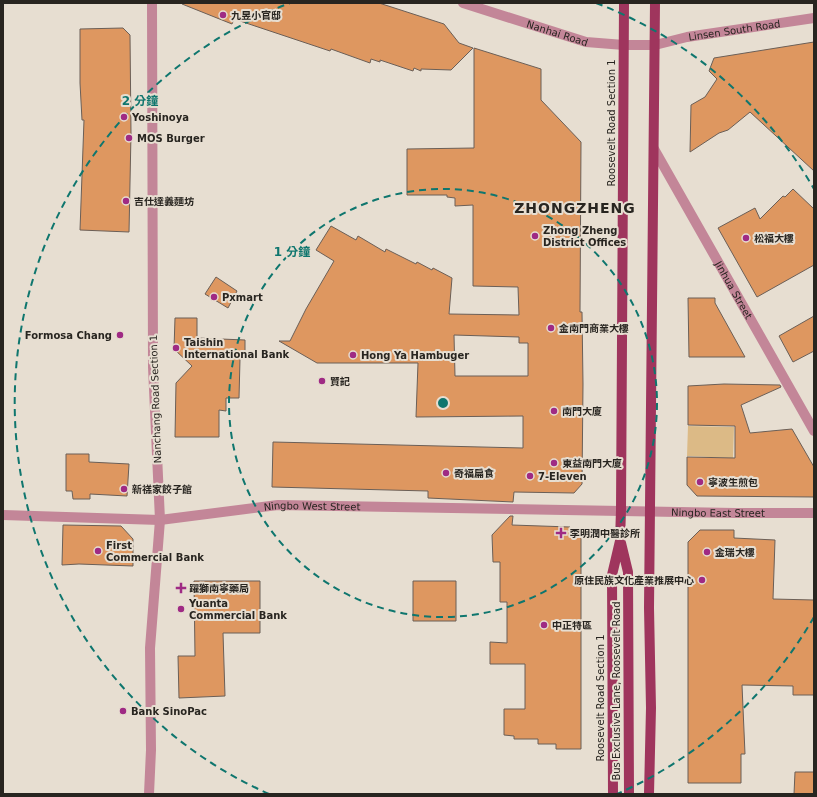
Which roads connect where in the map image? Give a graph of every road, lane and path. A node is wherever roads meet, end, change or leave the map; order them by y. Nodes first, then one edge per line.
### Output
1 (152, 3) edge
2 (463, 3) edge
3 (624, 3) edge
4 (655, 3) edge
5 (814, 18) edge
6 (624, 45) junction
7 (655, 45) junction
8 (654, 149) junction
9 (814, 431) edge
10 (621, 510) junction
11 (651, 511) junction
12 (814, 513) edge
13 (3, 515) edge
14 (160, 520) junction
15 (620, 541) junction
16 (149, 794) edge
17 (613, 794) edge
18 (629, 794) edge
19 (649, 794) edge

1 - 14 street, Nanchang Road Section 1
2 - 6 street, Nanhai Road
3 - 6 main road, Roosevelt Road Section 1
4 - 7 main road
5 - 7 street, Linsen South Road
6 - 7 street, Nanhai Road
6 - 10 main road, Roosevelt Road Section 1
7 - 8 main road
8 - 9 street, Jinhua Street
8 - 11 main road
10 - 11 street, Ningbo East Street
10 - 14 street, Ningbo West Street
10 - 15 main road, Roosevelt Road Section 1
11 - 12 street, Ningbo East Street
11 - 19 main road
13 - 14 street, Ningbo West Street
14 - 16 street, Nanchang Road Section 1
15 - 17 main road, Roosevelt Road Section 1
15 - 18 main road, Bus Exclusive Lane, Roosevelt Road

